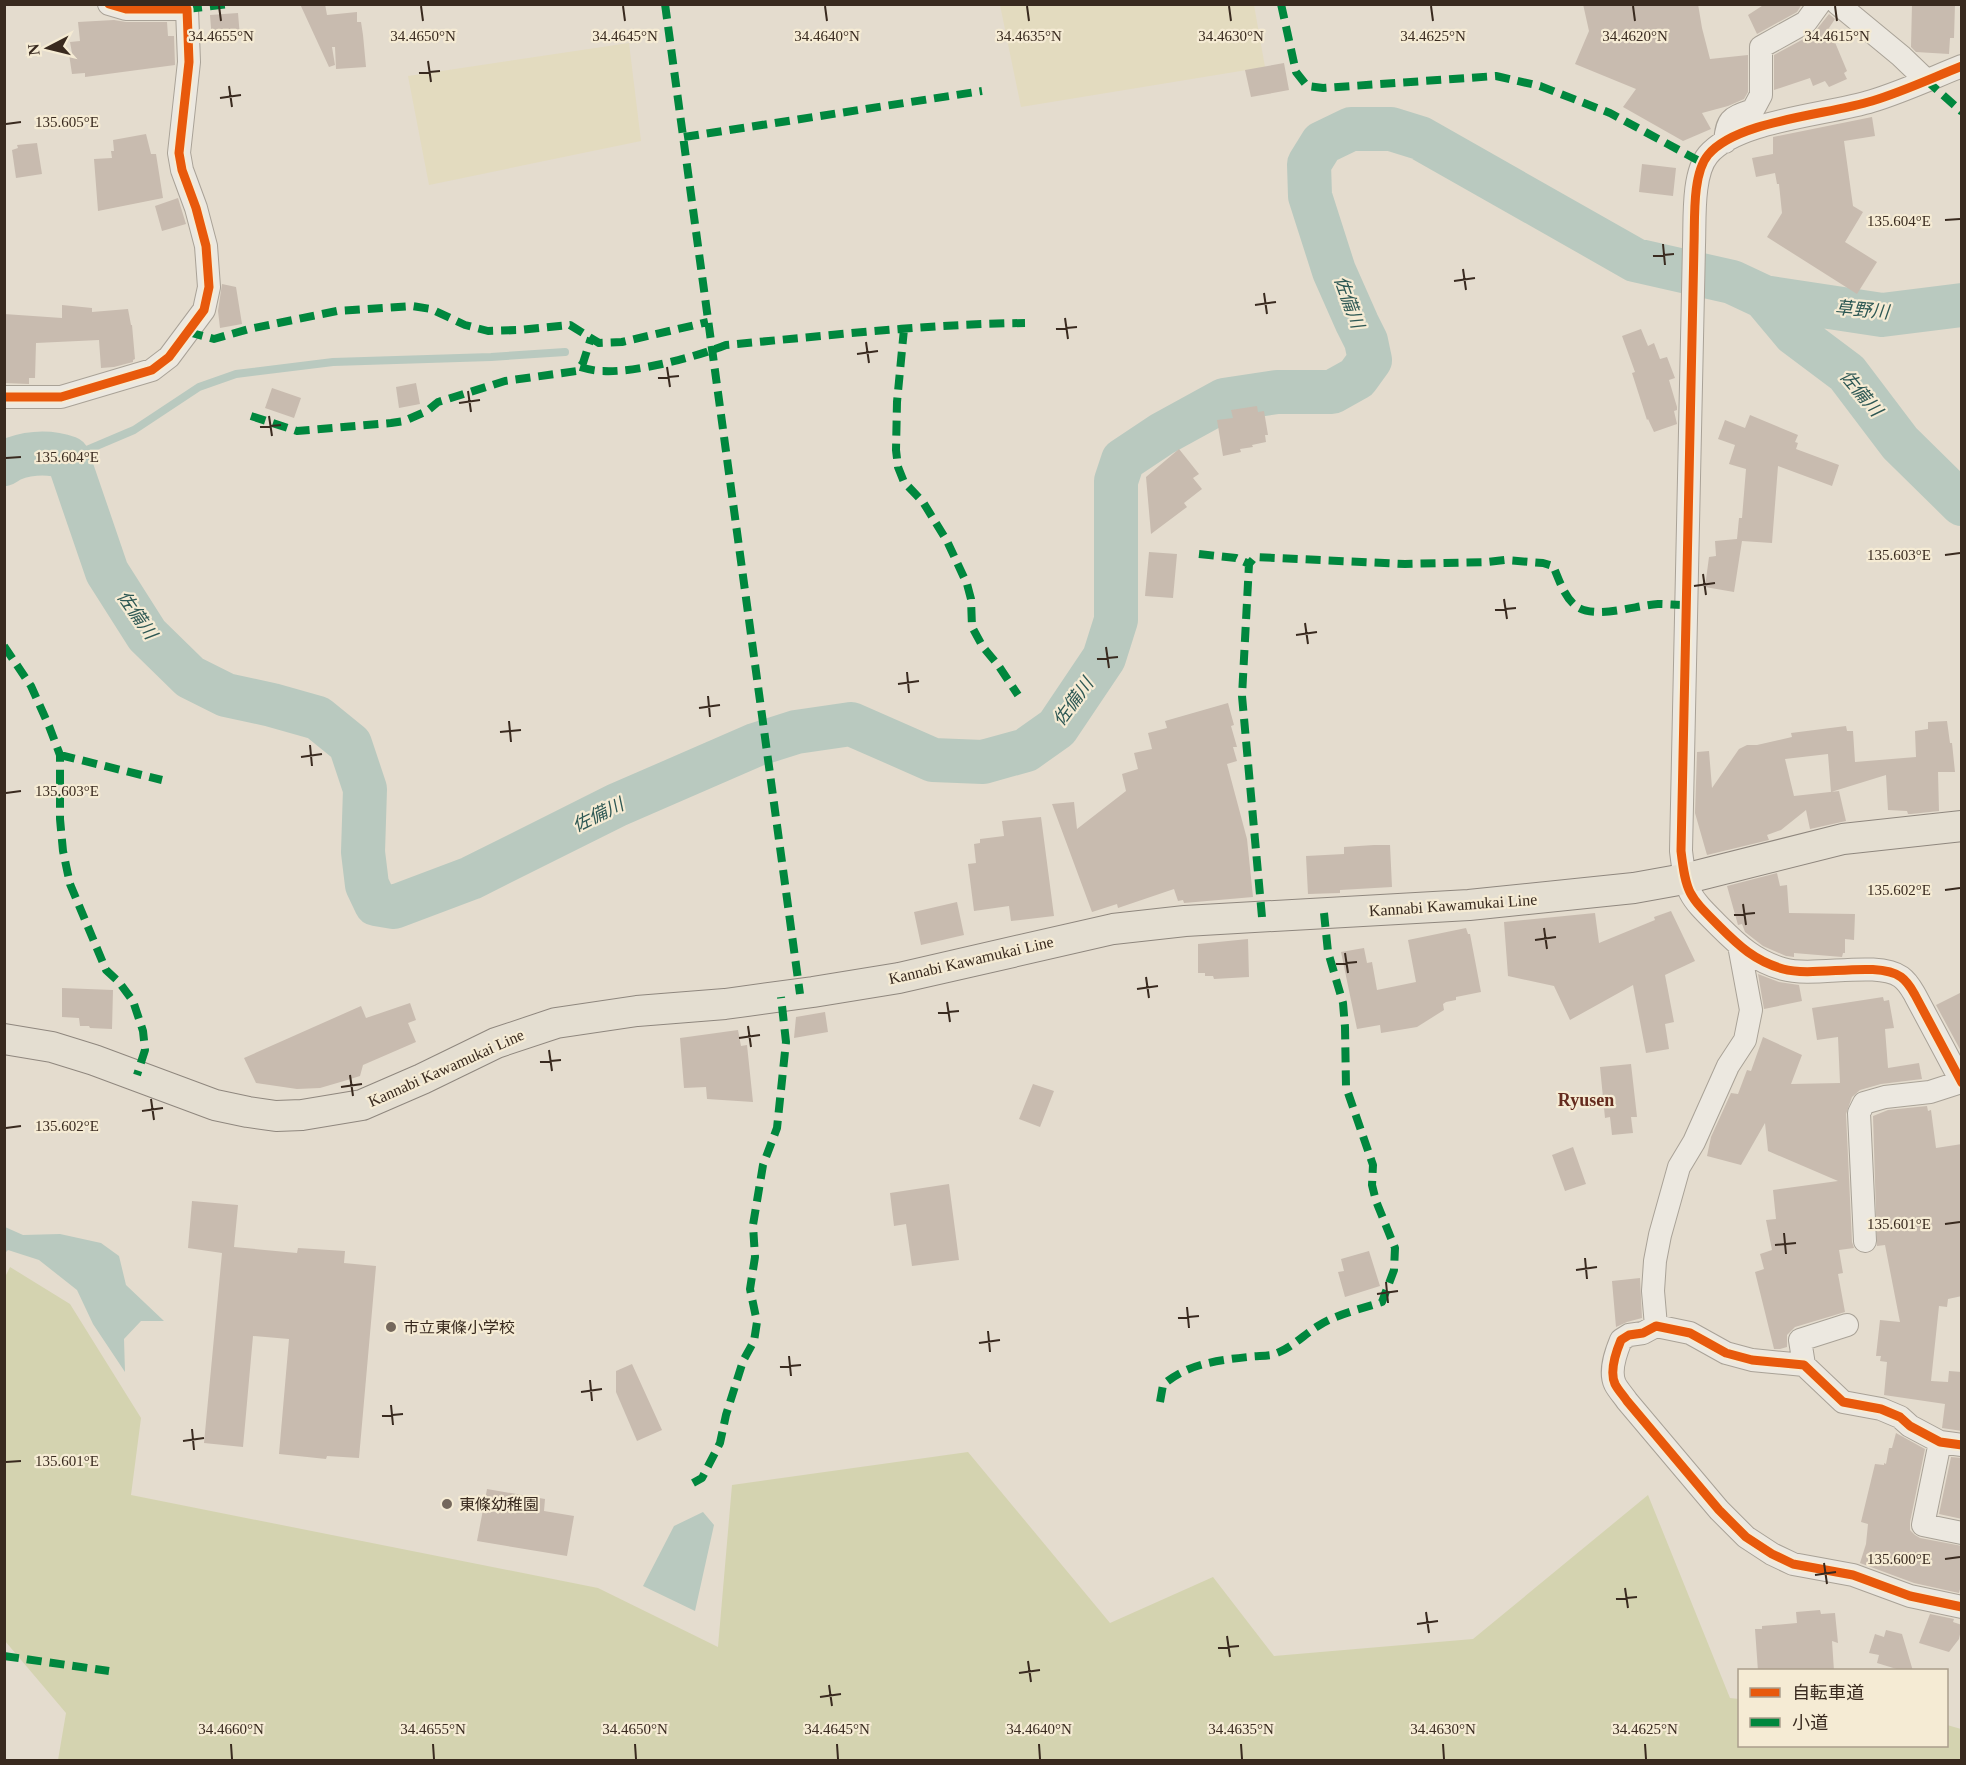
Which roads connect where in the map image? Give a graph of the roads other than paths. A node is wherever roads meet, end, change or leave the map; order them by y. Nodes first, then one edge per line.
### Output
1 (110, 4) edge
2 (1819, 4) edge
3 (1838, 4) edge
4 (1962, 66) edge
5 (1926, 80) junction
6 (1725, 142) junction
7 (4, 398) edge
8 (1962, 826) edge
9 (1684, 879) junction
10 (1739, 945) junction
11 (4, 1039) edge
12 (1961, 1082) edge
13 (1865, 1241) dead end
14 (1846, 1325) dead end
15 (1656, 1326) junction
16 (1804, 1365) junction
17 (1951, 1444) edge
18 (1962, 1533) edge
19 (1962, 1607) edge

1 - 7 street
2 - 6 street
3 - 5 street
4 - 5 street
5 - 6 street
6 - 9 street
8 - 9 main road, Kannabi Kawamukai Line
9 - 10 street
9 - 11 main road, Kannabi Kawamukai Line
10 - 12 street
10 - 15 street
12 - 13 street
14 - 16 street
15 - 16 street
15 - 19 street
16 - 17 street
17 - 18 street

